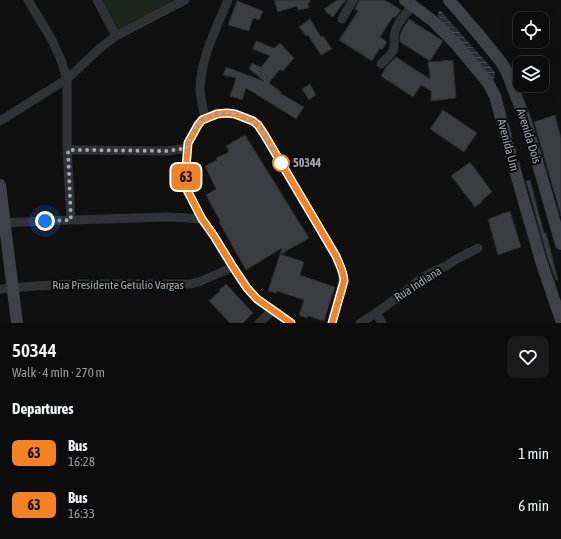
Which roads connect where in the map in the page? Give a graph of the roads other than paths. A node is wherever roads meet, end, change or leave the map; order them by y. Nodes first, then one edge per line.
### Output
1 (28, 0) edge
2 (97, 0) edge
3 (185, 0) edge
4 (228, 0) edge
5 (353, 0) edge
6 (449, 0) edge
7 (409, 2) edge
8 (342, 20) dead end
9 (116, 36) junction
10 (381, 64) dead end
11 (67, 79) junction
12 (205, 118) junction
13 (0, 121) edge
14 (187, 148) junction
15 (68, 150) junction
16 (0, 185) edge
17 (202, 219) junction
18 (71, 220) junction
19 (3, 223) edge
20 (561, 244) edge
21 (478, 248) dead end
22 (233, 267) junction
23 (13, 288) junction
24 (0, 289) edge
25 (273, 310) junction
26 (376, 313) junction
27 (561, 320) edge
28 (17, 323) edge
29 (259, 323) edge
30 (291, 323) edge
31 (332, 323) edge
32 (360, 323) edge
33 (382, 323) edge

1 - 11 street
2 - 9 street
3 - 9 street
4 - 12 street
5 - 8 street
6 - 20 street, Avenida Dois
7 - 10 street
7 - 27 street, Avenida Um
9 - 11 street
11 - 13 street
11 - 15 street
12 - 14 street
12 - 31 street
14 - 15 street
14 - 17 street
15 - 18 street
16 - 19 street
17 - 18 street
17 - 22 street
18 - 19 street
19 - 23 street
21 - 26 street, Rua Indiana
22 - 23 street, Rua Presidente Getulio Vargas
22 - 25 street
23 - 24 street, Rua Presidente Getulio Vargas
23 - 28 street
25 - 29 street
25 - 30 street
26 - 32 street, Rua Indiana
26 - 33 street

